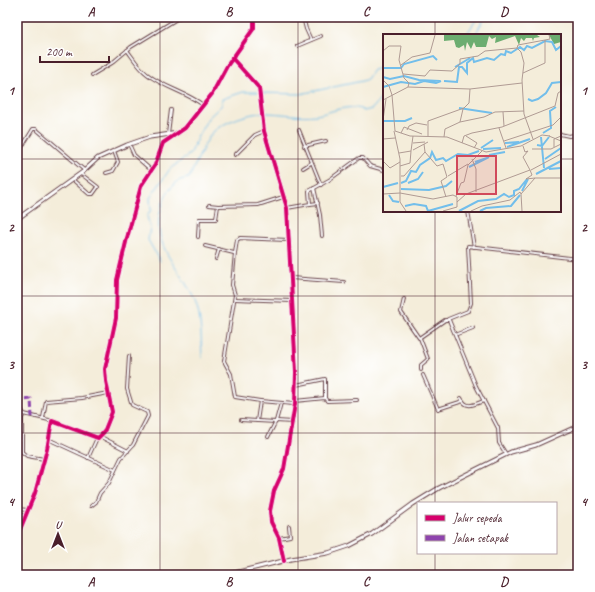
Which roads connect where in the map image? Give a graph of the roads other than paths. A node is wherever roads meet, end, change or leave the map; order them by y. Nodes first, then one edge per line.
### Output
1 (180, 17) edge
2 (253, 17) edge
3 (303, 17) edge
4 (321, 36) dead end
5 (311, 40) junction
6 (297, 46) dead end
7 (127, 50) junction
8 (232, 58) junction
9 (92, 75) dead end
10 (204, 105) junction
11 (171, 110) dead end
12 (299, 130) dead end
13 (264, 131) junction
14 (178, 133) junction
15 (561, 134) edge
16 (578, 134) edge
17 (168, 135) junction
18 (326, 141) dead end
19 (129, 144) junction
20 (304, 146) junction
21 (114, 151) junction
22 (17, 155) edge
23 (235, 155) dead end
24 (311, 163) junction
25 (303, 168) dead end
26 (383, 170) edge
27 (84, 171) junction
28 (152, 171) junction
29 (106, 173) dead end
30 (81, 174) junction
31 (72, 180) junction
32 (321, 185) junction
33 (314, 188) junction
34 (284, 197) junction
35 (310, 204) junction
36 (318, 204) junction
37 (209, 205) dead end
38 (218, 206) junction
39 (287, 208) junction
40 (468, 212) edge
41 (17, 219) edge
42 (322, 236) dead end
43 (198, 237) dead end
44 (290, 240) junction
45 (205, 246) dead end
46 (474, 247) junction
47 (219, 249) junction
48 (235, 253) junction
49 (216, 259) dead end
50 (578, 259) edge
51 (291, 278) junction
52 (344, 282) dead end
53 (235, 299) junction
54 (404, 299) dead end
55 (293, 301) junction
56 (446, 319) junction
57 (473, 328) dead end
58 (456, 334) junction
59 (420, 338) junction
60 (129, 356) dead end
61 (421, 370) dead end
62 (423, 375) dead end
63 (296, 385) junction
64 (109, 392) junction
65 (325, 398) junction
66 (461, 398) dead end
67 (357, 400) dead end
68 (260, 401) junction
69 (484, 401) junction
70 (17, 402) edge
71 (295, 402) junction
72 (463, 402) junction
73 (281, 404) junction
74 (24, 414) junction
75 (43, 418) junction
76 (241, 420) dead end
77 (52, 421) junction
78 (257, 421) junction
79 (276, 421) junction
80 (293, 422) junction
81 (578, 426) edge
82 (99, 437) junction
83 (268, 437) dead end
84 (48, 440) junction
85 (128, 451) junction
86 (506, 454) junction
87 (45, 458) junction
88 (88, 458) junction
89 (115, 470) junction
90 (91, 506) dead end
91 (17, 509) edge
92 (28, 510) junction
93 (17, 514) edge
94 (26, 516) junction
95 (289, 526) dead end
96 (17, 537) edge
97 (279, 538) junction
98 (284, 560) junction
99 (226, 575) edge

1 - 7 street
2 - 8 street
3 - 5 street
4 - 5 street
5 - 6 street
7 - 9 street
7 - 10 street
8 - 10 street
8 - 13 street
10 - 14 street
11 - 17 street
12 - 20 street
13 - 23 street
13 - 34 street
14 - 17 street
14 - 28 street
15 - 16 street
17 - 19 street
18 - 20 street
19 - 21 street
19 - 28 street
20 - 24 street
21 - 27 street
21 - 29 street
22 - 27 street
24 - 25 street
24 - 32 street
26 - 32 street
27 - 30 street
28 - 64 street
30 - 31 street
30 - 31 street
31 - 41 street
32 - 33 street
33 - 35 street
33 - 36 street
34 - 38 street
34 - 39 street
35 - 36 street
35 - 39 street
36 - 42 street
37 - 38 street
38 - 43 street
39 - 44 street
40 - 46 street
44 - 48 street
44 - 51 street
45 - 47 street
46 - 50 street
46 - 56 street
47 - 48 street
47 - 49 street
48 - 53 street
51 - 52 street
51 - 55 street
53 - 55 street
53 - 68 street
54 - 59 street
55 - 63 street
56 - 58 street
56 - 59 street
57 - 58 street
58 - 69 street
59 - 61 street
60 - 85 street
62 - 72 street
63 - 65 street
63 - 71 street
64 - 75 street
64 - 82 street
65 - 67 street
65 - 71 street
66 - 72 street
68 - 73 street
68 - 78 street
69 - 72 street
69 - 86 street
70 - 74 street
71 - 73 street
71 - 80 street
73 - 79 street
74 - 75 street
74 - 87 street
75 - 77 street
76 - 78 street
77 - 82 street
77 - 84 street
78 - 79 street
79 - 80 street
79 - 83 street
80 - 97 street
81 - 86 street
82 - 85 street
82 - 88 street
84 - 87 street
84 - 88 street
85 - 89 street
86 - 98 street
87 - 92 street
88 - 89 street
89 - 90 street
91 - 92 street
92 - 94 street
93 - 94 street
94 - 96 street
95 - 97 street
97 - 98 street
98 - 99 street

